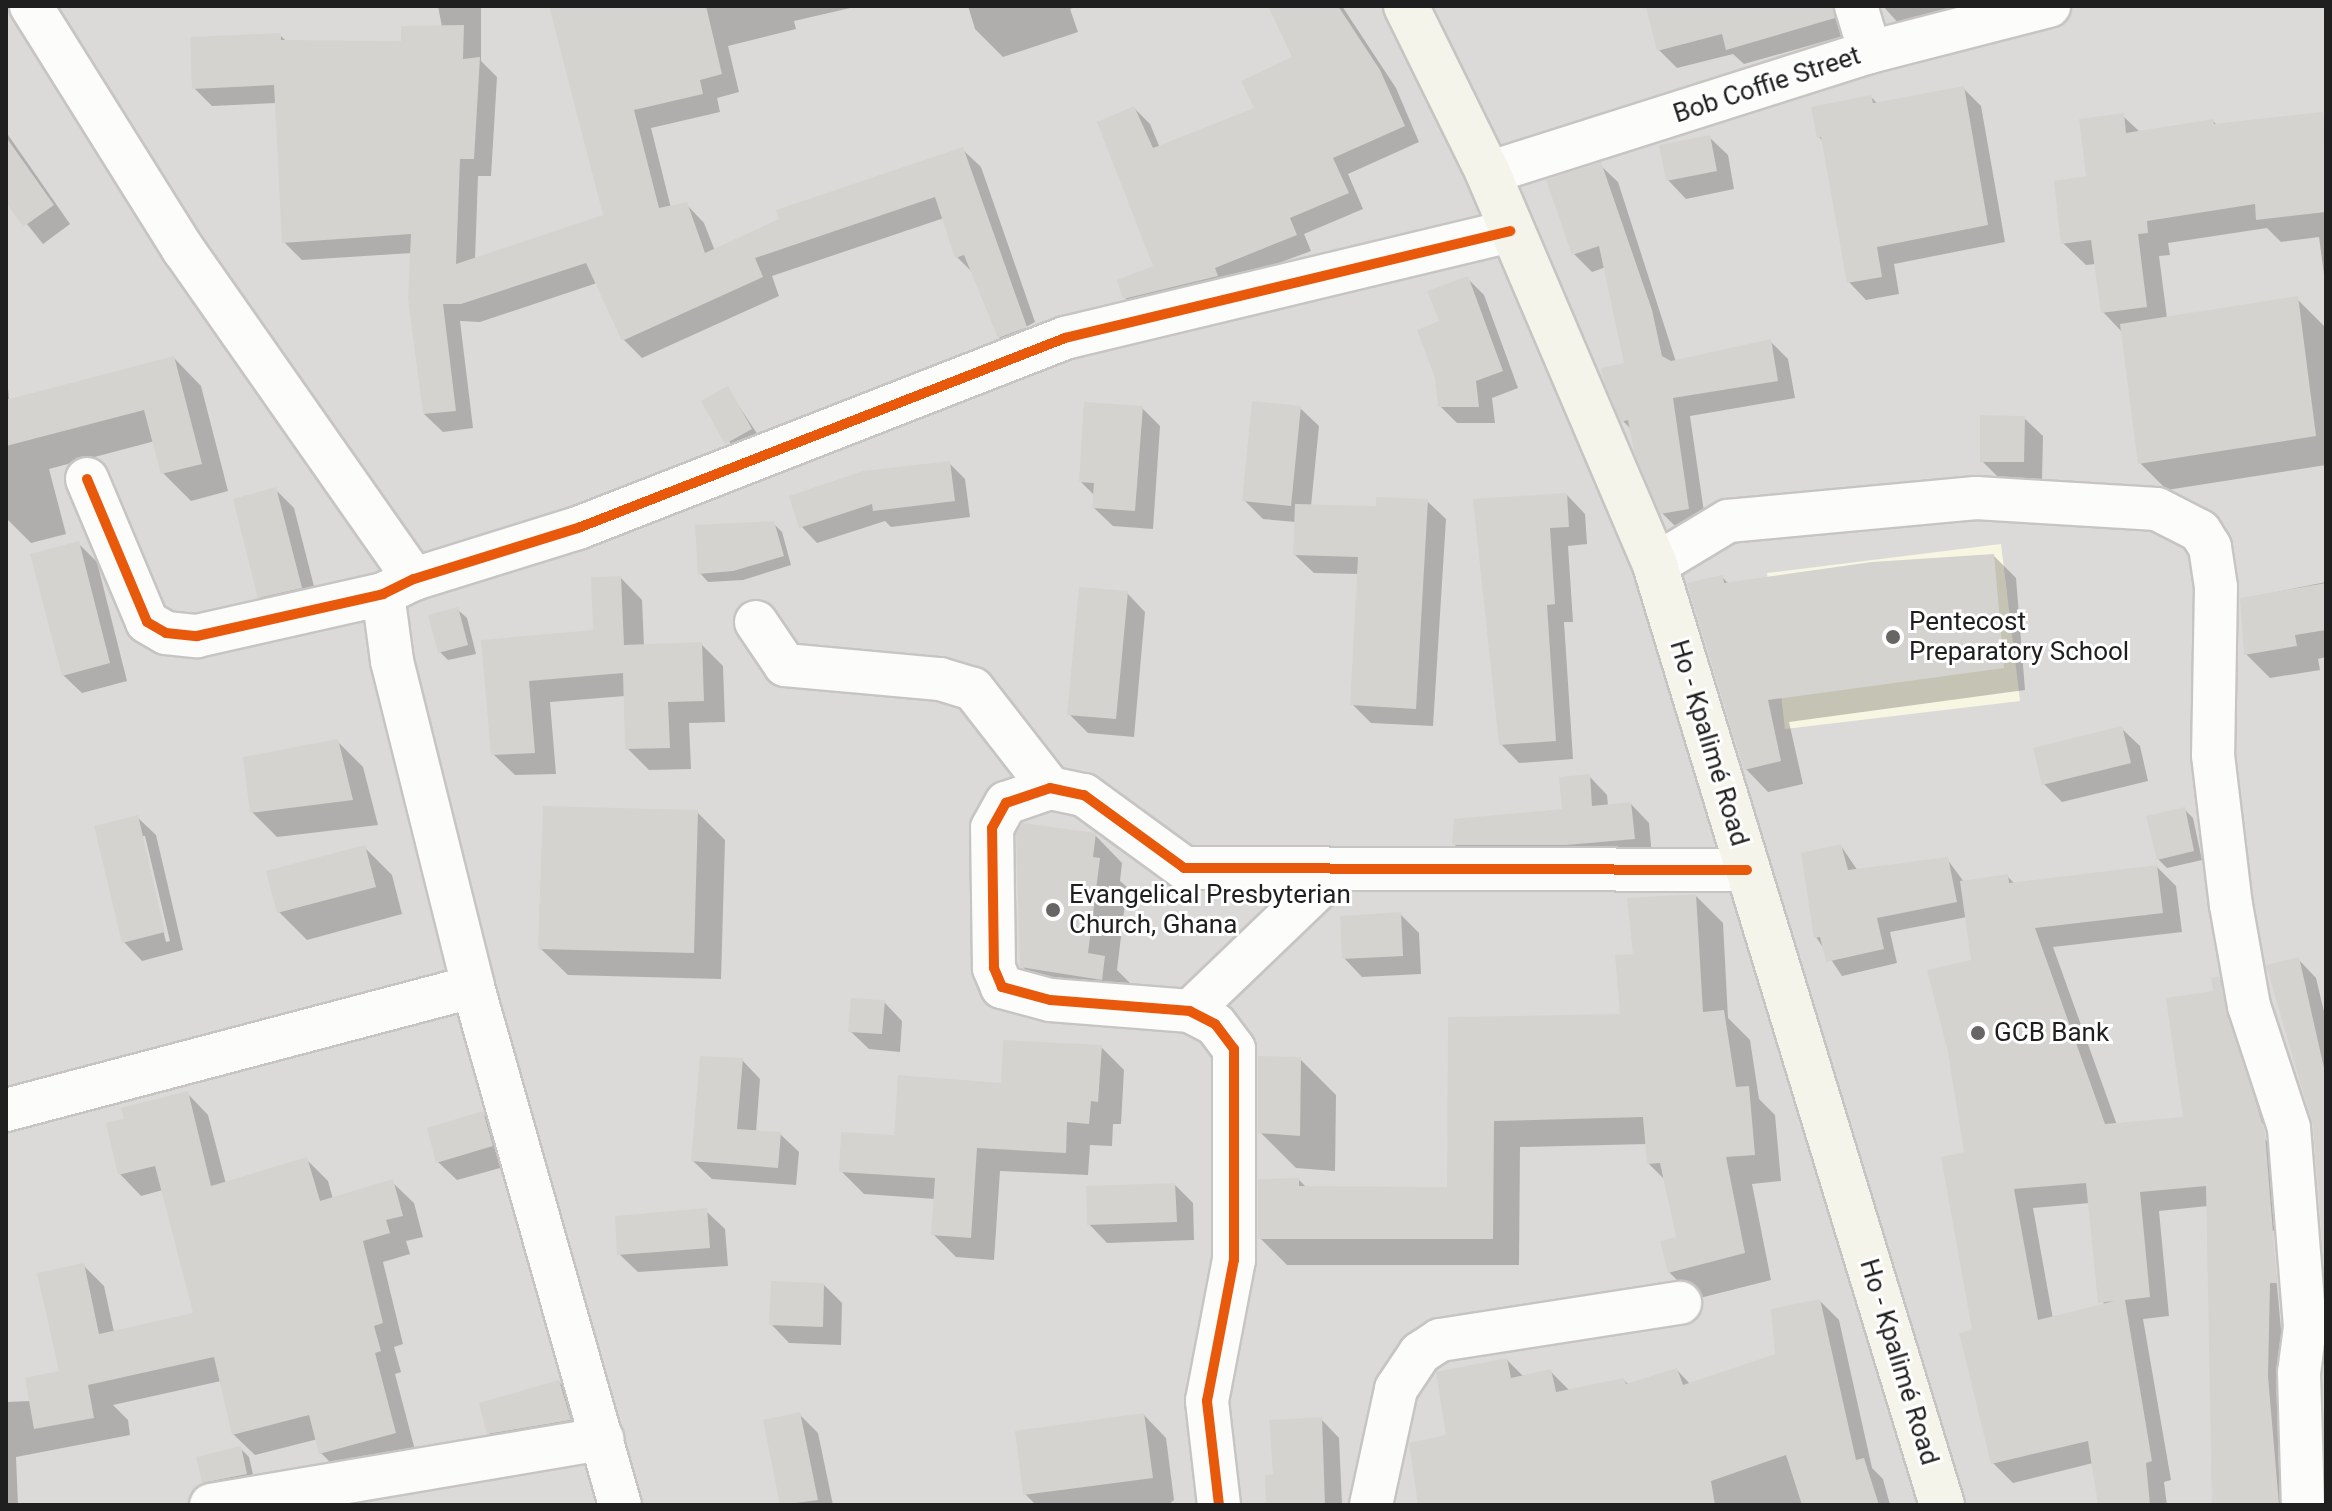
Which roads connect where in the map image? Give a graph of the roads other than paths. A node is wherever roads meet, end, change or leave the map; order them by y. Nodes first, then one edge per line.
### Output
1 (31, 6) edge
2 (1406, 6) edge
3 (1856, 6) edge
4 (2049, 6) edge
5 (1870, 52) junction
6 (1488, 173) junction
7 (1510, 231) junction
8 (87, 479) dead end
9 (1655, 565) junction
10 (398, 586) junction
11 (756, 622) dead end
12 (1050, 788) junction
13 (1747, 870) junction
14 (1336, 871) junction
15 (473, 987) junction
16 (1190, 1011) junction
17 (6, 1110) edge
18 (1680, 1303) dead end
19 (2316, 1330) edge
20 (602, 1439) junction
21 (211, 1505) edge
22 (620, 1505) edge
23 (1219, 1505) edge
24 (1371, 1505) edge
25 (1942, 1505) edge
26 (2303, 1505) edge

1 - 10 street
2 - 6 main road, Ho - Kpalimé Road
3 - 5 street
4 - 5 street, Bob Coffie Street
5 - 6 street, Bob Coffie Street
6 - 7 main road, Ho - Kpalimé Road
7 - 9 main road, Ho - Kpalimé Road
7 - 10 street
8 - 10 street
9 - 13 main road, Ho - Kpalimé Road
9 - 19 street
10 - 15 street
11 - 12 street
12 - 14 street
12 - 16 street
13 - 14 street
13 - 25 main road, Ho - Kpalimé Road
14 - 16 street
15 - 17 street
15 - 20 street
16 - 23 street
18 - 24 street
19 - 26 street
20 - 21 street
20 - 22 street

